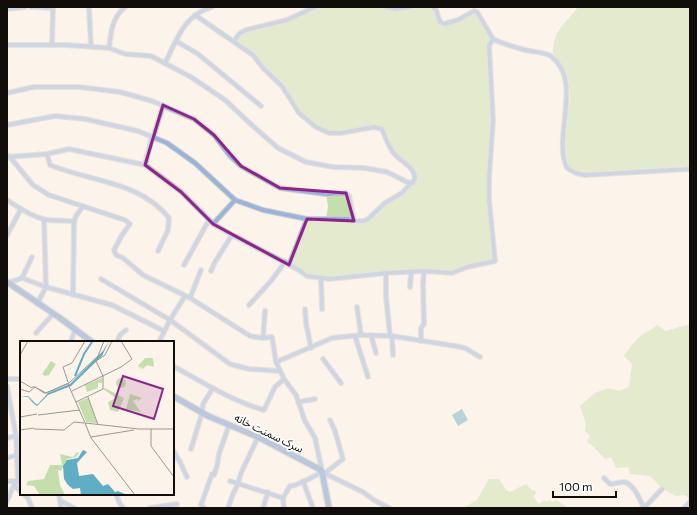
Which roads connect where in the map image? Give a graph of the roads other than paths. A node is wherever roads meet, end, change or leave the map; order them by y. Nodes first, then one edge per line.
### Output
1 (25, 7) edge
2 (31, 7) edge
3 (89, 7) edge
4 (125, 7) edge
5 (212, 7) edge
6 (315, 7) edge
7 (387, 7) edge
8 (410, 7) edge
9 (433, 7) edge
10 (53, 8) edge
11 (7, 9) edge
12 (195, 15) junction
13 (493, 39) junction
14 (176, 41) junction
15 (234, 41) junction
16 (7, 45) edge
17 (52, 45) junction
18 (92, 47) junction
19 (109, 48) junction
20 (165, 63) junction
21 (7, 93) edge
22 (163, 105) junction
23 (261, 106) dead end
24 (7, 125) edge
25 (152, 136) junction
26 (47, 154) junction
27 (8, 156) edge
28 (145, 165) junction
29 (690, 169) edge
30 (413, 182) junction
31 (7, 200) edge
32 (234, 200) junction
33 (83, 206) junction
34 (21, 209) junction
35 (44, 220) junction
36 (210, 220) junction
37 (308, 220) junction
38 (354, 221) junction
39 (74, 222) junction
40 (213, 224) junction
41 (7, 235) edge
42 (232, 235) junction
43 (158, 251) dead end
44 (32, 257) dead end
45 (284, 262) junction
46 (184, 264) dead end
47 (289, 265) junction
48 (202, 270) dead end
49 (211, 271) dead end
50 (424, 271) junction
51 (386, 273) junction
52 (411, 273) junction
53 (22, 278) junction
54 (102, 279) dead end
55 (321, 279) junction
56 (8, 283) edge
57 (46, 287) junction
58 (410, 287) dead end
59 (73, 295) junction
60 (188, 297) junction
61 (37, 304) junction
62 (249, 305) dead end
63 (357, 307) dead end
64 (305, 309) dead end
65 (322, 309) dead end
66 (265, 311) dead end
67 (53, 314) junction
68 (170, 320) junction
69 (75, 329) junction
70 (126, 330) dead end
71 (164, 331) junction
72 (36, 333) dead end
73 (361, 335) junction
74 (371, 335) junction
75 (355, 336) junction
76 (391, 336) junction
77 (263, 338) junction
78 (85, 340) edge
79 (70, 341) edge
80 (117, 341) edge
81 (159, 341) edge
82 (421, 341) junction
83 (311, 348) junction
84 (376, 353) dead end
85 (393, 354) dead end
86 (480, 357) dead end
87 (323, 360) dead end
88 (276, 362) junction
89 (174, 367) edge
90 (279, 371) junction
91 (368, 377) dead end
92 (20, 379) edge
93 (284, 379) junction
94 (7, 380) edge
95 (341, 383) dead end
96 (7, 387) edge
97 (213, 388) junction
98 (174, 397) edge
99 (315, 399) dead end
100 (298, 402) junction
101 (12, 410) junction
102 (7, 412) edge
103 (202, 413) junction
104 (330, 420) dead end
105 (229, 425) junction
106 (16, 436) junction
107 (258, 437) junction
108 (7, 438) edge
109 (191, 449) dead end
110 (174, 452) edge
111 (17, 455) junction
112 (7, 458) edge
113 (324, 473) junction
114 (186, 476) dead end
115 (604, 478) dead end
116 (19, 480) edge
117 (7, 481) edge
118 (230, 481) dead end
119 (303, 481) junction
120 (238, 484) junction
121 (14, 485) junction
122 (662, 489) dead end
123 (20, 491) edge
124 (268, 492) junction
125 (24, 495) edge
126 (59, 495) edge
127 (116, 495) edge
128 (283, 498) junction
129 (7, 501) edge
130 (61, 501) junction
131 (119, 502) junction
132 (177, 504) dead end
133 (689, 504) edge
134 (32, 508) edge
135 (61, 508) edge
136 (74, 508) edge
137 (115, 508) edge
138 (123, 508) edge
139 (150, 508) edge
140 (204, 508) edge
141 (228, 508) edge
142 (263, 508) edge
143 (284, 508) edge
144 (312, 508) edge
145 (329, 508) edge
146 (389, 508) edge
147 (644, 508) edge
148 (684, 508) edge

1 - 11 street
2 - 10 street
3 - 18 street
4 - 19 street
5 - 12 street
6 - 15 street
7 - 8 street
9 - 13 street
10 - 17 street
12 - 14 street
12 - 15 street
13 - 29 street
13 - 50 street
14 - 20 street
14 - 23 street
15 - 30 street
16 - 17 street
17 - 18 street
18 - 19 street
19 - 20 street
20 - 30 street
21 - 22 street
22 - 25 street
22 - 38 street
24 - 25 street
25 - 28 street
25 - 32 street
26 - 27 street
26 - 28 street
26 - 43 street
27 - 33 street
28 - 36 street
30 - 38 street
31 - 34 street
32 - 37 street
32 - 40 street
33 - 39 street
33 - 60 street
34 - 35 street
34 - 41 street
35 - 39 street
35 - 57 street
36 - 40 street
36 - 46 street
37 - 38 street
37 - 47 street
39 - 59 street
40 - 42 street
42 - 45 street
42 - 49 street
44 - 53 street
45 - 47 street
45 - 62 street
47 - 55 street
48 - 60 street
50 - 52 street
50 - 82 street
51 - 52 street
51 - 55 street
51 - 76 street
52 - 58 street
53 - 56 street
53 - 57 street
54 - 68 street
55 - 65 street
56 - 61 street
57 - 59 street
57 - 61 street
59 - 71 street
60 - 68 street
60 - 77 street
61 - 67 street
63 - 73 street
64 - 83 street
66 - 77 street
67 - 69 street
67 - 72 street
68 - 71 street
68 - 90 street
69 - 78 street
69 - 79 street
70 - 80 street
71 - 81 street
73 - 74 street
73 - 75 street
74 - 76 street
74 - 84 street
75 - 83 street
75 - 91 street
76 - 82 street
76 - 85 street
77 - 88 street
82 - 86 street
83 - 88 street
87 - 95 street
88 - 90 street
89 - 97 street
90 - 93 street
92 - 94 street
93 - 97 street
93 - 100 street
96 - 101 street
97 - 103 street
98 - 103 street, سرک سمنت خانه
99 - 100 street
100 - 113 street
101 - 102 street
101 - 106 street
103 - 105 street, سرک سمنت خانه
103 - 109 street
104 - 113 street
105 - 107 street, سرک سمنت خانه
105 - 140 street
106 - 108 street
106 - 111 street
107 - 113 street, سرک سمنت خانه
107 - 120 street
110 - 114 street
111 - 112 street
111 - 116 street
113 - 119 street
113 - 145 street
113 - 146 street
115 - 147 street
116 - 117 street
116 - 121 street
118 - 120 street
119 - 128 street
119 - 144 street
120 - 124 street
120 - 141 street
121 - 123 street
121 - 129 street
122 - 147 street
124 - 128 street
124 - 142 street
125 - 134 street
126 - 130 street
127 - 131 street
128 - 143 street
130 - 135 street
130 - 136 street
131 - 137 street
131 - 138 street
132 - 139 street
133 - 148 street

